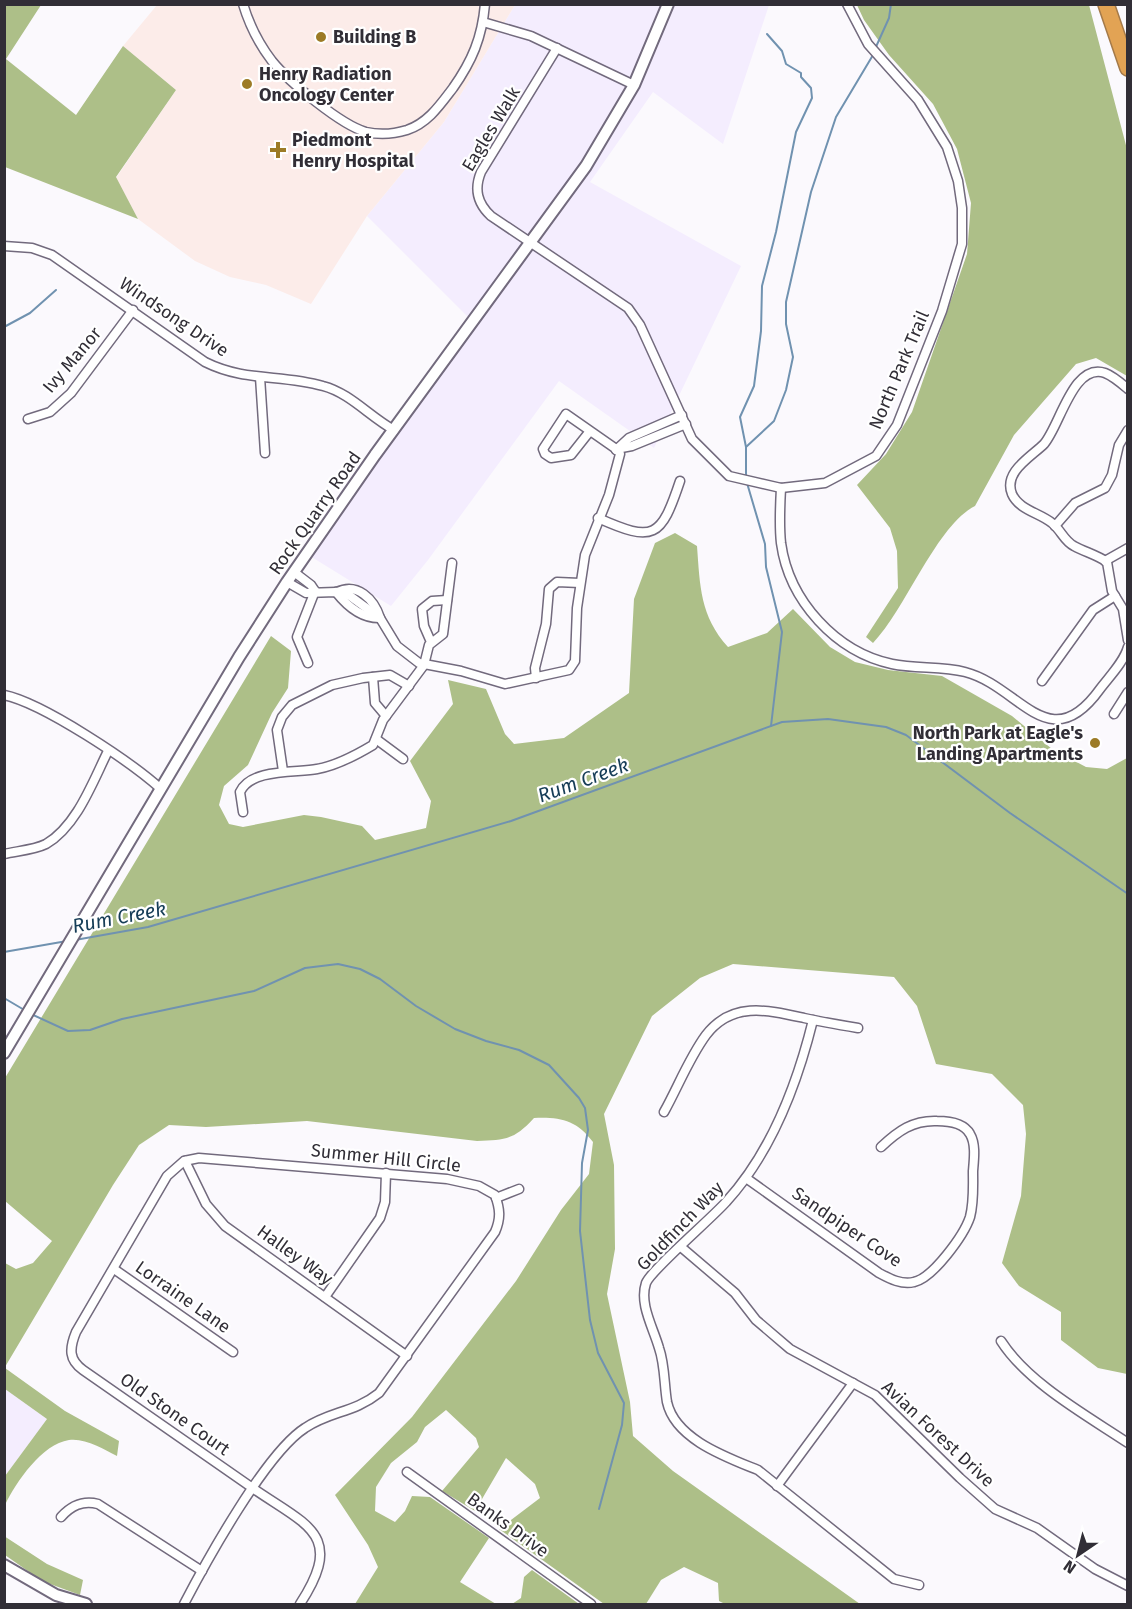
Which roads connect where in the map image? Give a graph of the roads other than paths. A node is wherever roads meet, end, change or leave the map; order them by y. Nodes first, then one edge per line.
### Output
1 (243, 4) edge
2 (485, 4) edge
3 (668, 4) edge
4 (847, 4) edge
5 (1106, 4) edge
6 (483, 22) junction
7 (558, 48) junction
8 (1128, 68) edge
9 (634, 85) junction
10 (532, 243) junction
11 (4, 246) edge
12 (133, 310) junction
13 (260, 377) junction
14 (1128, 388) edge
15 (682, 415) junction
16 (28, 418) dead end
17 (686, 424) junction
18 (394, 430) junction
19 (1128, 430) edge
20 (590, 431) junction
21 (616, 450) junction
22 (265, 453) dead end
23 (680, 481) dead end
24 (781, 488) junction
25 (598, 518) junction
26 (1055, 526) junction
27 (1128, 548) edge
28 (1105, 561) junction
29 (452, 563) dead end
30 (290, 577) junction
31 (580, 583) junction
32 (315, 591) junction
33 (336, 592) junction
34 (1115, 596) junction
35 (447, 600) junction
36 (1125, 608) edge
37 (380, 618) junction
38 (1128, 640) edge
39 (431, 642) junction
40 (1128, 647) edge
41 (308, 663) dead end
42 (423, 664) junction
43 (373, 677) junction
44 (536, 678) junction
45 (1042, 681) dead end
46 (409, 686) junction
47 (1128, 692) edge
48 (4, 695) edge
49 (1114, 714) dead end
50 (386, 716) junction
51 (376, 739) junction
52 (108, 751) junction
53 (403, 759) dead end
54 (283, 771) junction
55 (162, 789) junction
56 (243, 812) dead end
57 (4, 854) edge
58 (813, 1020) junction
59 (858, 1028) dead end
60 (4, 1053) edge
61 (664, 1112) dead end
62 (881, 1147) dead end
63 (185, 1161) junction
64 (386, 1173) junction
65 (746, 1178) junction
66 (519, 1189) dead end
67 (496, 1198) junction
68 (681, 1247) junction
69 (114, 1269) junction
70 (325, 1297) junction
71 (1001, 1341) dead end
72 (233, 1352) dead end
73 (407, 1356) junction
74 (853, 1383) junction
75 (1128, 1443) edge
76 (407, 1472) dead end
77 (777, 1485) junction
78 (254, 1489) junction
79 (61, 1517) dead end
80 (4, 1565) edge
81 (202, 1571) junction
82 (919, 1585) dead end
83 (1128, 1586) edge
84 (86, 1605) edge
85 (184, 1605) edge
86 (300, 1605) edge
87 (591, 1605) edge

1 - 6 street
2 - 6 street
3 - 9 street, Rock Quarry Road
4 - 24 street, North Park Trail
5 - 8 highway
6 - 7 street
7 - 9 street
7 - 10 street, Eagles Walk
9 - 10 street, Rock Quarry Road
10 - 15 street, North Park Trail
10 - 18 street, Rock Quarry Road
11 - 12 street, Windsong Drive
12 - 13 street, Windsong Drive
12 - 16 street, Ivy Manor
13 - 18 street, Windsong Drive
13 - 22 street
14 - 26 street
15 - 17 street, North Park Trail
15 - 21 street
17 - 21 street
17 - 24 street, North Park Trail
18 - 30 street, Rock Quarry Road
19 - 26 street
20 - 20 street
20 - 21 street
21 - 25 street
23 - 25 street
24 - 40 street
25 - 31 street
26 - 28 street
27 - 28 street
28 - 34 street
29 - 35 street
30 - 32 street
30 - 55 street, Rock Quarry Road
31 - 44 street
31 - 44 street
32 - 33 street
32 - 41 street
33 - 37 street
33 - 37 street
34 - 36 street
34 - 45 street
35 - 39 street
35 - 39 street
36 - 38 street
37 - 42 street
39 - 42 street
42 - 44 street
42 - 46 street
43 - 46 street
43 - 50 street
43 - 54 street
46 - 50 street
47 - 49 street
48 - 52 street
50 - 51 street
51 - 53 street
51 - 54 street
52 - 55 street
52 - 57 street
54 - 56 street
55 - 60 street, Rock Quarry Road
58 - 59 street
58 - 61 street
58 - 65 street, Goldfinch Way
62 - 65 street, Sandpiper Cove
63 - 64 street, Summer Hill Circle
63 - 69 street
63 - 70 street, Halley Way
64 - 67 street, Summer Hill Circle
64 - 70 street
65 - 68 street, Goldfinch Way
66 - 67 street
67 - 73 street
68 - 74 street, Avian Forest Drive
68 - 77 street, Goldfinch Way
69 - 72 street, Lorraine Lane
69 - 78 street, Old Stone Court
70 - 73 street, Halley Way
71 - 75 street
73 - 78 street
74 - 77 street
74 - 83 street, Avian Forest Drive
76 - 87 street, Banks Drive
77 - 82 street, Goldfinch Way
78 - 81 street
78 - 86 street, Old Stone Court
79 - 81 street
80 - 84 street
81 - 85 street

